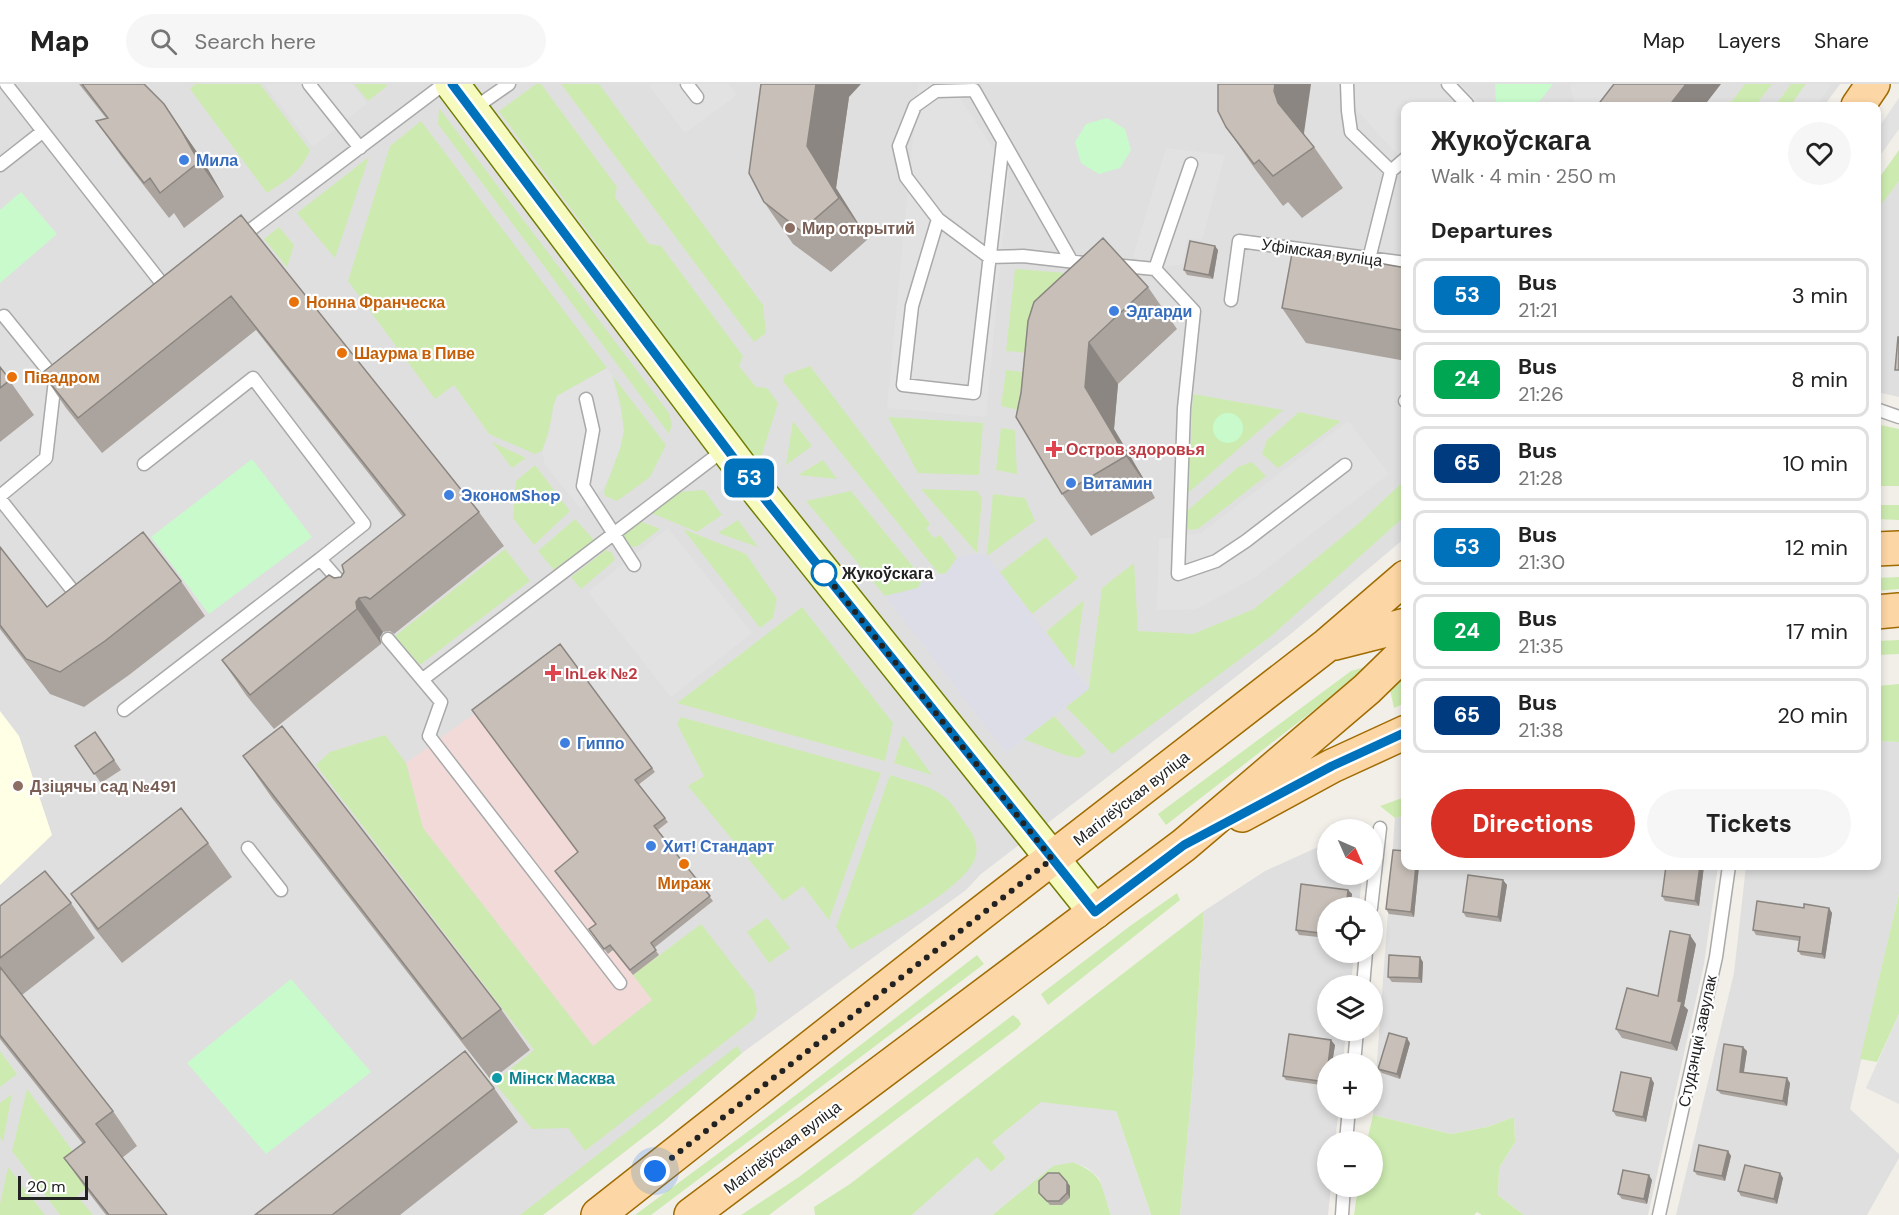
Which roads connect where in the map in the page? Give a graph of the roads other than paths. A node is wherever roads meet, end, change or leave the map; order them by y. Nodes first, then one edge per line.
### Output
1 (6, 84) edge
2 (309, 84) edge
3 (444, 84) edge
4 (452, 84) edge
5 (509, 84) edge
6 (687, 84) edge
7 (1347, 84) edge
8 (1448, 84) edge
9 (1873, 84) edge
10 (972, 87) edge
11 (697, 97) dead end
12 (1465, 102) edge
13 (1861, 102) edge
14 (472, 110) junction
15 (42, 132) junction
16 (1003, 142) junction
17 (360, 148) junction
18 (1401, 162) edge
19 (1191, 164) dead end
20 (0, 165) edge
21 (1391, 171) junction
22 (938, 219) junction
23 (235, 242) edge
24 (988, 257) junction
25 (1369, 259) junction
26 (1072, 262) junction
27 (1401, 262) edge
28 (1155, 269) junction
29 (167, 291) edge
30 (1231, 300) dead end
31 (3, 315) dead end
32 (586, 399) dead end
33 (1881, 412) edge
34 (1899, 417) edge
35 (726, 449) junction
36 (144, 464) dead end
37 (1345, 465) dead end
38 (0, 498) edge
39 (614, 534) junction
40 (1899, 548) edge
41 (1881, 549) edge
42 (320, 559) junction
43 (634, 565) dead end
44 (1401, 581) edge
45 (91, 594) edge
46 (353, 597) edge
47 (1899, 610) edge
48 (1881, 612) edge
49 (1401, 627) edge
50 (388, 639) dead end
51 (1327, 645) junction
52 (1401, 656) edge
53 (423, 679) junction
54 (124, 710) dead end
55 (1401, 734) edge
56 (1184, 845) junction
57 (248, 848) dead end
58 (1052, 859) junction
59 (1728, 870) edge
60 (281, 890) dead end
61 (1095, 912) junction
62 (620, 983) dead end
63 (1343, 1197) edge
64 (598, 1215) edge
65 (692, 1215) edge
66 (1342, 1215) edge
67 (1659, 1215) edge

1 - 15 lane
2 - 17 lane
3 - 17 lane
4 - 14 main road
5 - 14 lane
6 - 11 lane
7 - 21 lane
8 - 12 lane
9 - 13 main road
10 - 16 lane
10 - 22 lane
14 - 35 main road
15 - 20 lane
15 - 29 lane
16 - 24 lane
16 - 26 lane
17 - 23 lane
18 - 21 lane
19 - 28 lane
21 - 25 lane
22 - 24 lane
22 - 24 lane
24 - 26 lane
25 - 27 lane, Уфімская вуліца
25 - 30 lane, Уфімская вуліца
26 - 28 lane
28 - 37 lane
31 - 38 lane
32 - 39 lane
33 - 34 lane
35 - 39 lane
35 - 58 main road
36 - 42 lane
38 - 45 lane
39 - 43 lane
39 - 53 lane
40 - 41 main road
42 - 46 lane
42 - 54 lane
44 - 51 main road, Магілёўская вуліца
47 - 48 main road
49 - 51 main road
50 - 53 lane
51 - 58 main road, Магілёўская вуліца
52 - 56 main road, Магілёўская вуліца
53 - 62 lane
55 - 56 main road
56 - 61 main road, Магілёўская вуліца
57 - 60 lane
58 - 61 main road
58 - 64 main road, Магілёўская вуліца
59 - 67 lane, Студэнцкі завулак
61 - 65 main road, Магілёўская вуліца
63 - 66 lane

